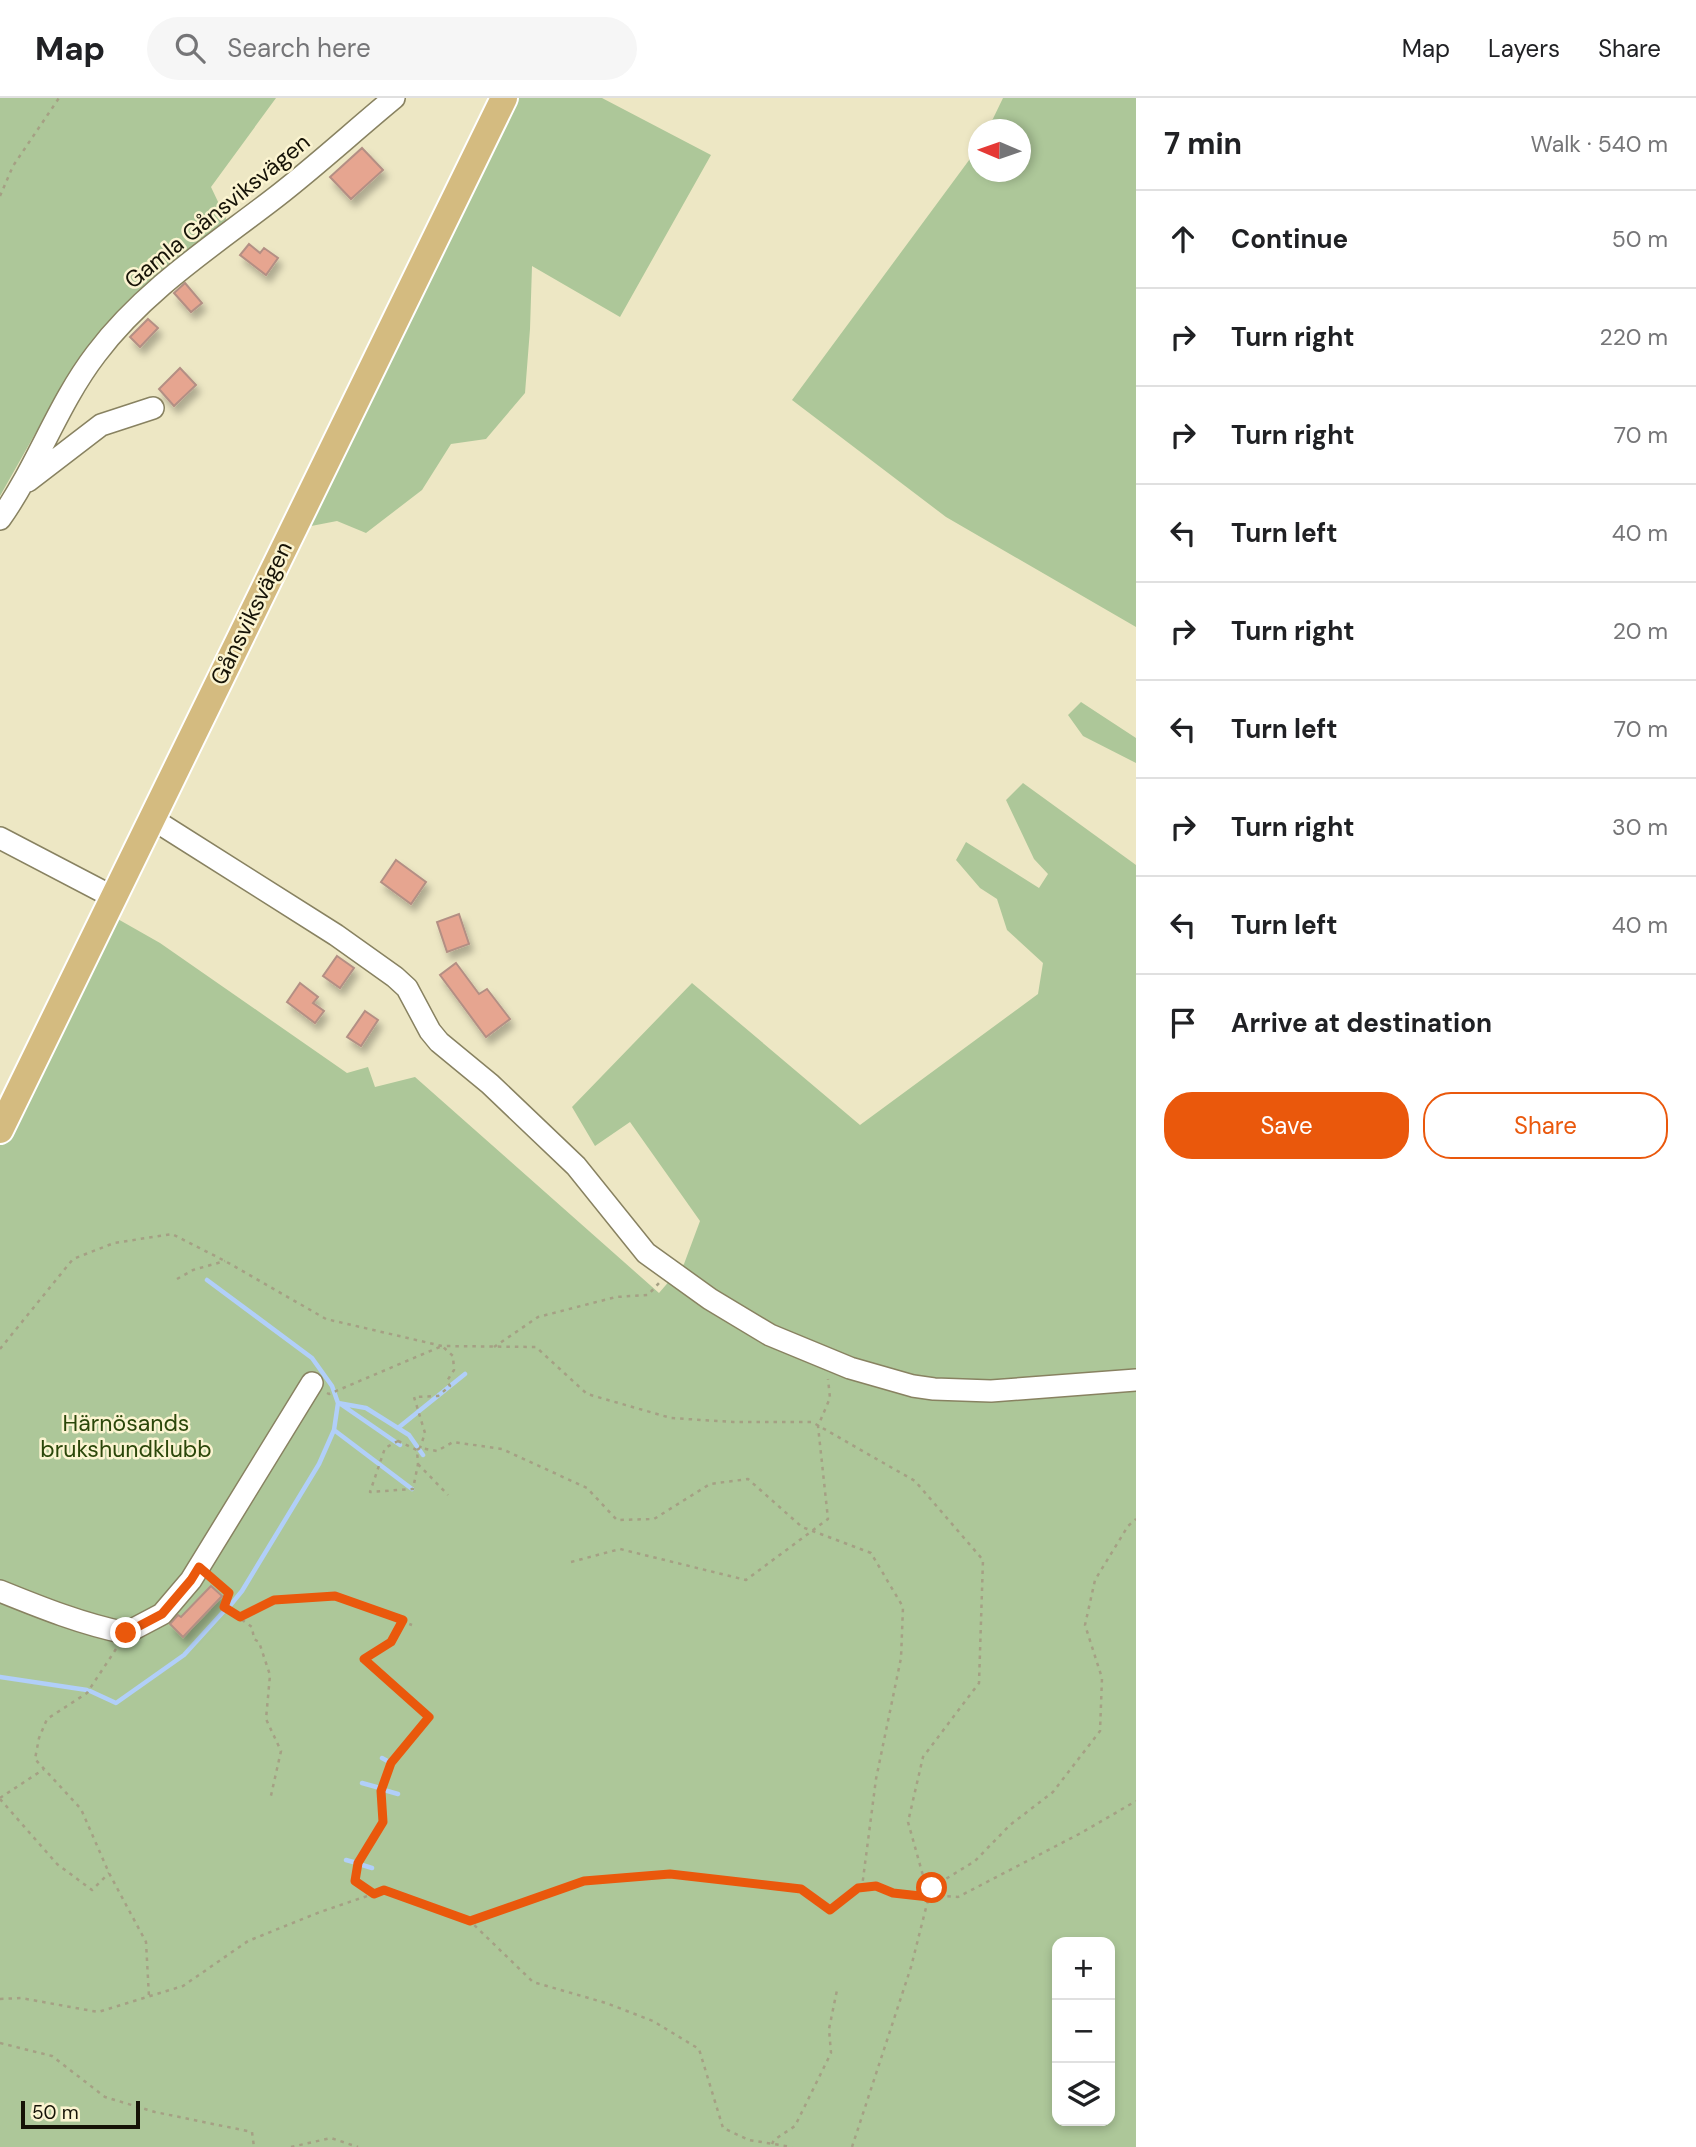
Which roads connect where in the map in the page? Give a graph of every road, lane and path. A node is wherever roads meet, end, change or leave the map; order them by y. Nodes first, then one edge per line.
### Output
1 (59, 98) edge
2 (394, 98) edge
3 (504, 98) edge
4 (0, 195) edge
5 (153, 408) dead end
6 (23, 484) junction
7 (0, 519) edge
8 (151, 818) junction
9 (0, 838) edge
10 (113, 897) junction
11 (0, 1130) edge
12 (225, 1261) junction
13 (670, 1272) junction
14 (177, 1279) dead end
15 (442, 1346) junction
16 (494, 1347) junction
17 (0, 1349) edge
18 (825, 1358) junction
19 (1136, 1380) edge
20 (321, 1389) joint
21 (818, 1426) junction
22 (418, 1449) junction
23 (418, 1464) junction
24 (448, 1494) dead end
25 (1136, 1519) edge
26 (812, 1531) junction
27 (571, 1562) dead end
28 (199, 1567) junction
29 (0, 1591) edge
30 (240, 1617) junction
31 (403, 1620) junction
32 (412, 1625) dead end
33 (126, 1633) junction
34 (44, 1769) junction
35 (0, 1798) edge
36 (270, 1800) dead end
37 (1136, 1801) edge
38 (109, 1873) junction
39 (862, 1887) junction
40 (374, 1894) junction
41 (929, 1897) junction
42 (470, 1921) junction
43 (837, 1990) dead end
44 (149, 1997) junction
45 (0, 1999) edge
46 (0, 2043) edge
47 (772, 2144) junction
48 (254, 2147) edge
49 (291, 2147) edge
50 (358, 2147) edge
51 (792, 2147) edge
52 (852, 2147) edge

1 - 4 path
2 - 6 street, Gamla Gånsviksvägen
3 - 8 main road, Gånsviksvägen
5 - 6 street
6 - 7 street, Gamla Gånsviksvägen
8 - 10 main road, Gånsviksvägen
8 - 13 street
9 - 10 street
10 - 11 main road, Gånsviksvägen
12 - 14 path
12 - 15 path
12 - 17 path
13 - 16 path
13 - 18 street
15 - 16 path
15 - 20 path
15 - 22 path
16 - 21 path
18 - 19 street
18 - 21 path
20 - 28 street
21 - 26 path
21 - 41 path
22 - 23 path
22 - 23 path
22 - 26 path
23 - 24 path
25 - 41 path
26 - 27 path
26 - 39 path
28 - 30 path
28 - 33 street
29 - 33 street
30 - 31 path
30 - 36 path
31 - 32 path
31 - 40 path
33 - 34 path
34 - 35 path
34 - 38 path
35 - 38 path
37 - 41 path
38 - 44 path
39 - 41 path
39 - 42 path
40 - 42 path
40 - 44 path
41 - 52 path
42 - 47 path
43 - 47 path
44 - 45 path
46 - 48 path
47 - 51 path
49 - 50 path

